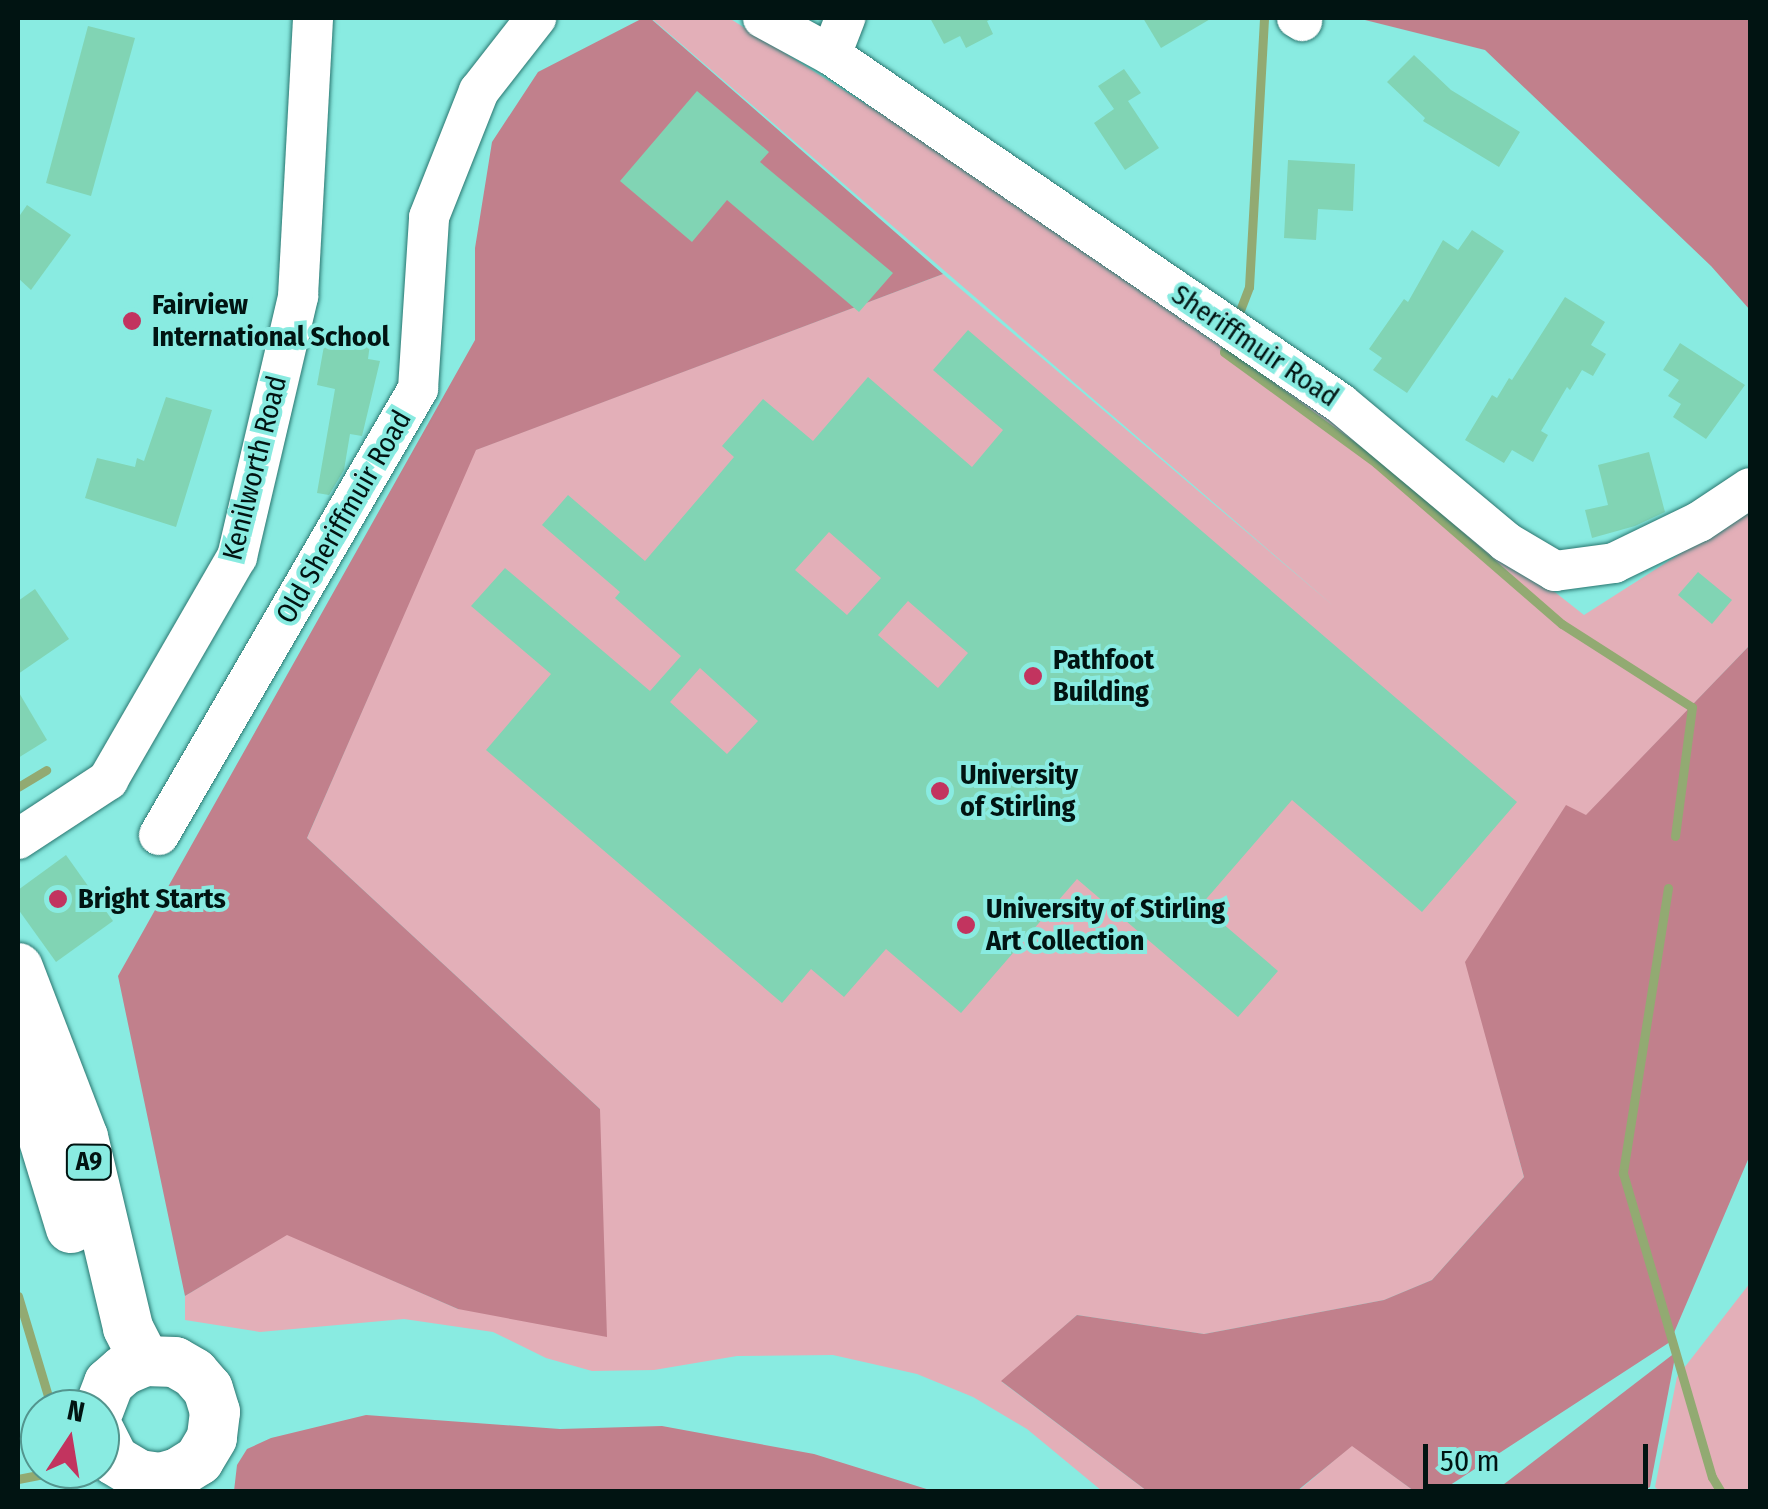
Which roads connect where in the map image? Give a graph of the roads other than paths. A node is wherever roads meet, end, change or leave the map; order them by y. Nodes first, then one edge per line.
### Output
1 (313, 18) edge
2 (536, 18) edge
3 (764, 18) edge
4 (845, 18) edge
5 (832, 55) junction
6 (1750, 488) edge
7 (159, 835) dead end
8 (18, 839) edge
9 (18, 968) edge
10 (18, 1055) edge
11 (118, 1384) edge
12 (120, 1463) edge
13 (159, 1483) edge

1 - 8 street, Kenilworth Road
2 - 7 street, Old Sheriffmuir Road
3 - 5 street, Sheriffmuir Road
4 - 5 street
5 - 6 street, Sheriffmuir Road
9 - 11 main road, A9
10 - 11 main road, A9
11 - 13 main road
12 - 13 main road

